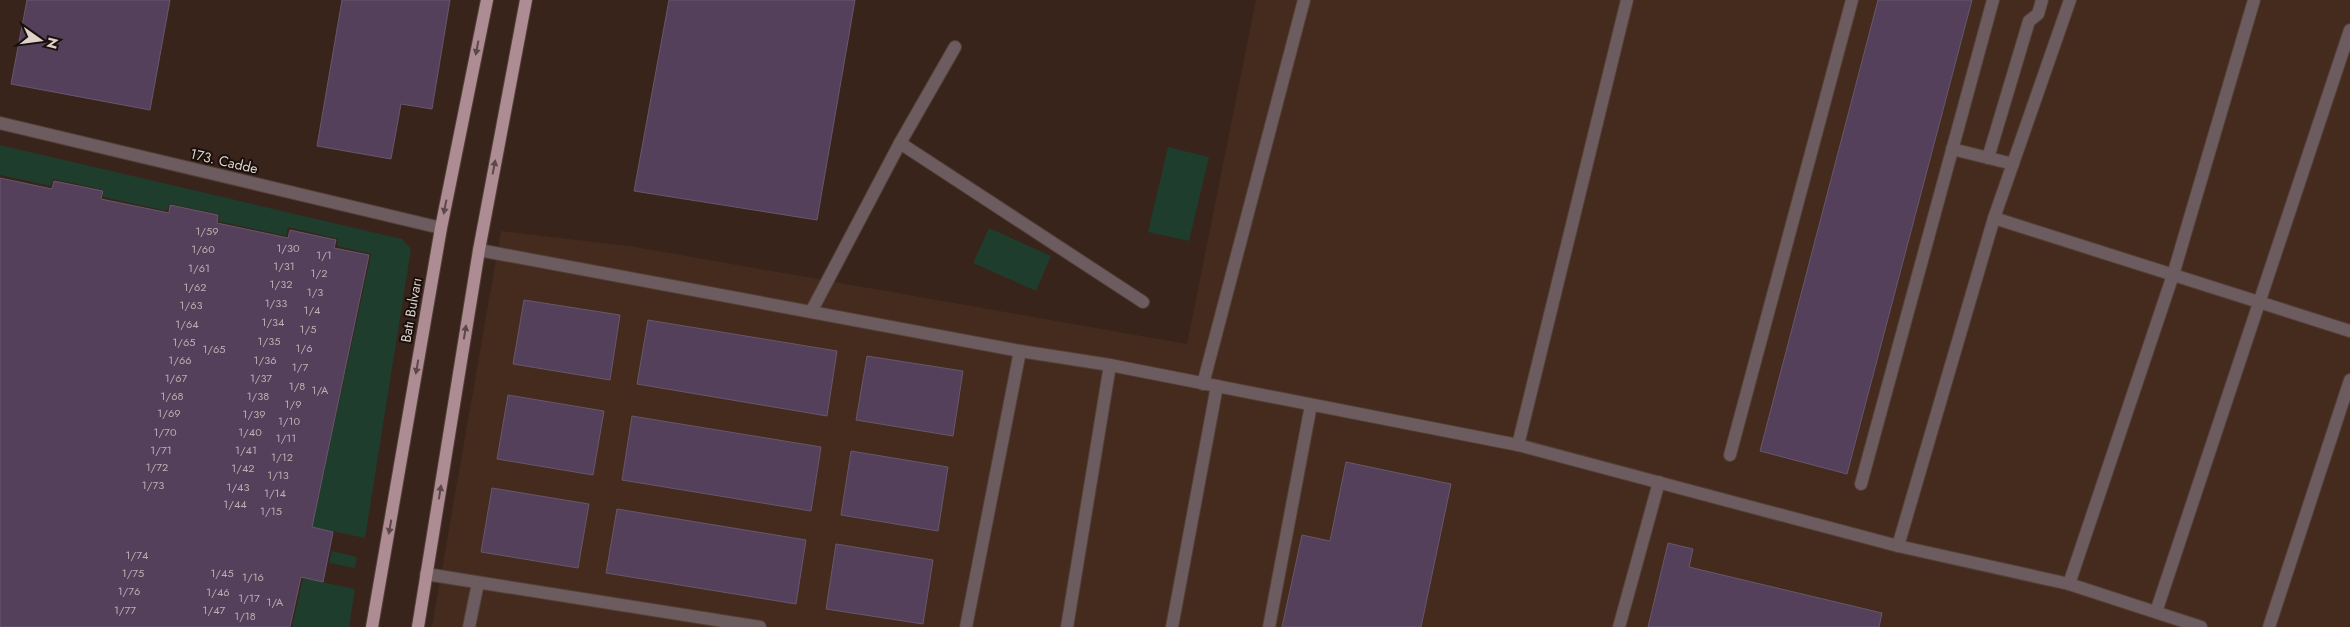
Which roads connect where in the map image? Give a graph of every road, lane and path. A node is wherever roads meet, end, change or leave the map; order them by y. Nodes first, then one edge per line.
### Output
1 (487, 0) edge
2 (526, 0) edge
3 (1304, 0) edge
4 (1627, 0) edge
5 (1852, 0) edge
6 (1993, 0) edge
7 (2042, 0) edge
8 (2070, 0) edge
9 (2254, 0) edge
10 (2350, 30) edge
11 (955, 47) dead end
12 (0, 123) edge
13 (900, 143) junction
14 (1952, 149) junction
15 (1988, 158) junction
16 (2013, 164) junction
17 (1994, 218) junction
18 (441, 228) junction
19 (479, 250) junction
20 (2173, 275) junction
21 (1142, 302) dead end
22 (2260, 302) junction
23 (811, 312) junction
24 (2350, 331) edge
25 (1020, 352) junction
26 (1110, 365) junction
27 (2350, 380) edge
28 (1203, 384) junction
29 (1216, 386) junction
30 (1311, 405) junction
31 (1518, 445) junction
32 (1730, 455) dead end
33 (1659, 482) junction
34 (1861, 484) dead end
35 (1898, 546) junction
36 (426, 574) junction
37 (478, 583) junction
38 (2069, 584) junction
39 (2156, 612) junction
40 (372, 627) edge
41 (418, 627) edge
42 (469, 627) edge
43 (760, 627) edge
44 (966, 627) edge
45 (1067, 627) edge
46 (1172, 627) edge
47 (1269, 627) edge
48 (1619, 627) edge
49 (2201, 627) edge
50 (2269, 627) edge

1 -> 18 main road, Batı Bulvarı
19 -> 2 main road
3 - 28 street
4 - 31 street
5 - 32 street
6 - 14 street
7 - 15 street
8 - 16 street
9 - 20 street
10 - 22 street
11 - 13 street
12 - 18 street, 173. Cadde
13 - 21 street
13 - 23 street
14 - 15 street
14 - 34 street
15 - 16 street
16 - 17 street
17 - 20 street
17 - 35 street
18 -> 40 main road, Batı Bulvarı
19 - 23 street
36 -> 19 main road
20 - 22 street
20 - 38 street
22 - 24 street
22 - 39 street
23 - 25 street
25 - 26 street
25 - 44 street
26 - 28 street
26 - 45 street
27 - 50 street
28 - 29 street
29 - 30 street
29 - 46 street
30 - 31 street
30 - 47 street
31 - 33 street
33 - 35 street
33 - 48 street
35 - 38 street
36 - 37 street
36 - 41 main road
37 - 42 street
37 - 43 street
38 - 39 street
39 - 49 street

